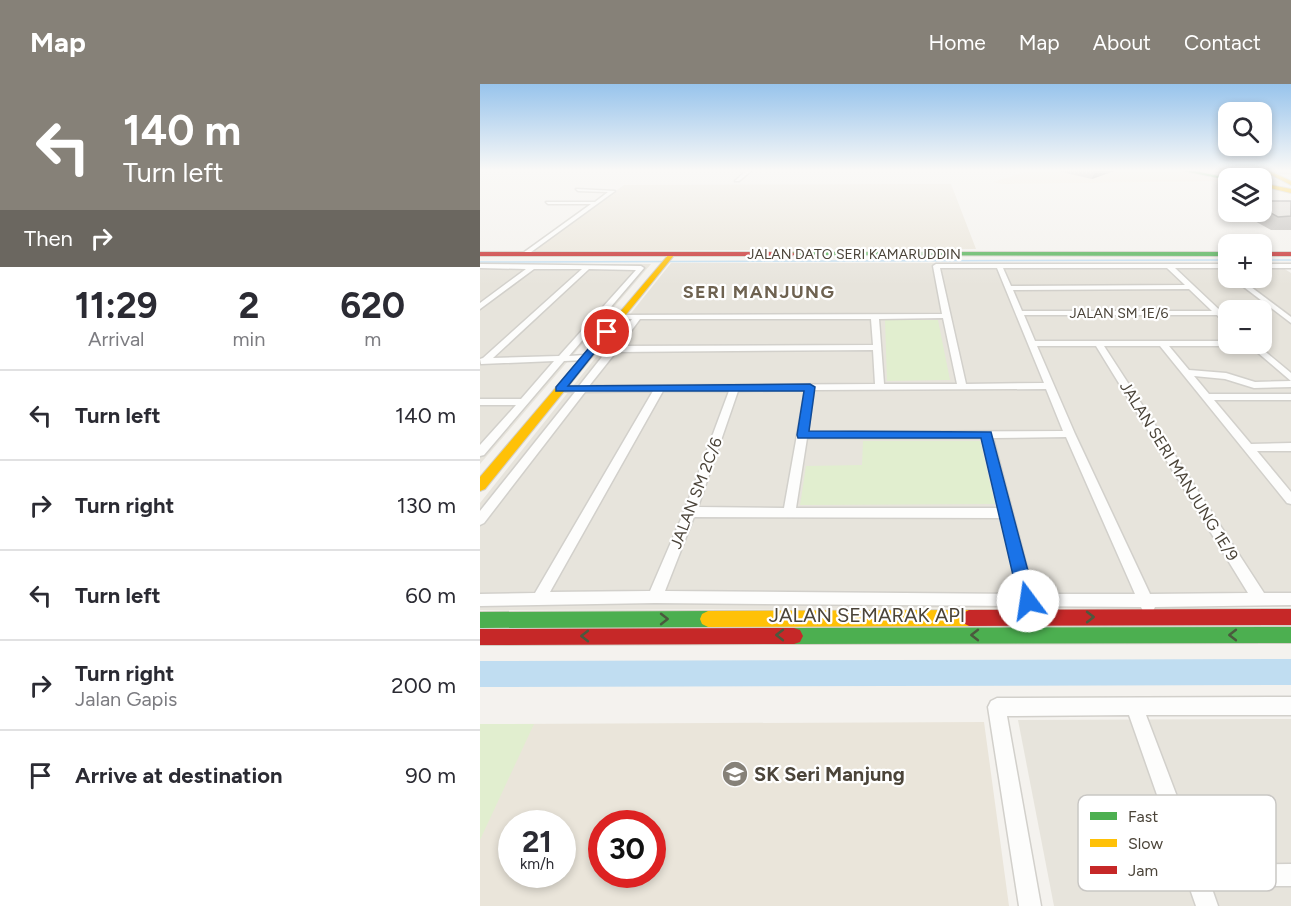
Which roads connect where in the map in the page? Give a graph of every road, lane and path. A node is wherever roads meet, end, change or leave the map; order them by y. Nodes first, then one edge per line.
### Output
1 (589, 208) edge
2 (480, 254) edge
3 (525, 254) junction
4 (1218, 254) edge
5 (668, 258) junction
6 (480, 266) edge
7 (533, 266) junction
8 (999, 266) junction
9 (1169, 266) junction
10 (1218, 266) edge
11 (588, 267) junction
12 (1192, 287) junction
13 (1010, 288) junction
14 (1248, 288) edge
15 (480, 307) edge
16 (1218, 312) edge
17 (1020, 313) junction
18 (1218, 313) edge
19 (875, 316) junction
20 (945, 316) junction
21 (638, 317) junction
22 (620, 318) junction
23 (1291, 321) edge
24 (1032, 343) junction
25 (1218, 345) edge
26 (878, 347) junction
27 (1100, 347) junction
28 (1165, 347) junction
29 (615, 349) junction
30 (1263, 354) edge
31 (575, 360) junction
32 (482, 361) edge
33 (1187, 373) junction
34 (1291, 378) edge
35 (1291, 384) edge
36 (1050, 386) junction
37 (735, 387) junction
38 (810, 387) junction
39 (880, 387) junction
40 (962, 387) junction
41 (585, 388) junction
42 (660, 388) junction
43 (560, 389) junction
44 (1207, 397) junction
45 (1291, 397) edge
46 (480, 402) edge
47 (525, 402) junction
48 (1070, 434) junction
49 (802, 435) junction
50 (987, 435) junction
51 (1248, 447) junction
52 (1291, 447) edge
53 (510, 451) junction
54 (480, 452) edge
55 (480, 486) edge
56 (1291, 500) edge
57 (690, 512) junction
58 (789, 512) junction
59 (1006, 513) junction
60 (480, 520) edge
61 (655, 597) junction
62 (539, 599) junction
63 (1260, 599) junction
64 (1291, 599) edge
65 (480, 600) edge
66 (1028, 601) junction
67 (1146, 601) junction
68 (1154, 617) junction
69 (1291, 617) edge
70 (480, 620) edge
71 (1160, 634) junction
72 (1291, 635) edge
73 (480, 637) edge
74 (1291, 706) edge
75 (1135, 708) junction
76 (1167, 795) edge
77 (1276, 875) edge
78 (1291, 875) edge
79 (1202, 891) edge
80 (1030, 906) edge
81 (1207, 906) edge

1 - 3 street
2 - 3 street, JALAN DATO SERI KAMARUDDIN
3 - 5 street, JALAN DATO SERI KAMARUDDIN
4 - 5 street, JALAN DATO SERI KAMARUDDIN
5 - 22 street
6 - 7 street
7 - 11 street
7 - 15 street
8 - 9 street
8 - 13 street
8 - 20 street
9 - 10 street
9 - 12 street
11 - 31 street
11 - 32 street
12 - 13 street
12 - 16 street
13 - 17 street
14 - 23 street
17 - 18 street, JALAN SM 1E/6
17 - 24 street
19 - 20 street
19 - 21 street
19 - 26 street
20 - 40 street
21 - 22 street
21 - 29 street
22 - 31 street
24 - 27 street
24 - 36 street
25 - 28 street
26 - 29 street
26 - 39 street
27 - 28 street
27 - 63 street, JALAN SERI MANJUNG 1E/9
28 - 33 street
29 - 41 street
30 - 34 street
31 - 32 street
31 - 43 street
31 - 47 street
33 - 35 street
33 - 44 street
36 - 40 street
36 - 48 street
37 - 38 street
37 - 42 street
37 - 57 street, JALAN SM 2C/6
38 - 39 street
38 - 49 street
39 - 40 street
41 - 42 street
41 - 43 street
41 - 60 street
42 - 62 street
43 - 53 street
44 - 45 street
44 - 51 street
46 - 47 street
47 - 54 street
48 - 50 street
48 - 67 street
49 - 50 street
49 - 58 street
50 - 59 street
51 - 52 street
51 - 56 street
53 - 54 street
53 - 55 street
57 - 58 street
57 - 61 street, JALAN SM 2C/6
58 - 59 street
59 - 66 street
61 - 62 street
61 - 66 street
62 - 65 street
63 - 64 street
63 - 67 street
66 - 67 street
67 - 68 street
68 - 69 street, JALAN SEMARAK API
70 -> 68 street, JALAN SEMARAK API
68 - 71 street
72 -> 71 street, JALAN SEMARAK API
71 -> 73 street, JALAN SEMARAK API
74 - 75 street
75 - 76 street
75 - 80 street
77 - 78 street
79 - 81 street

